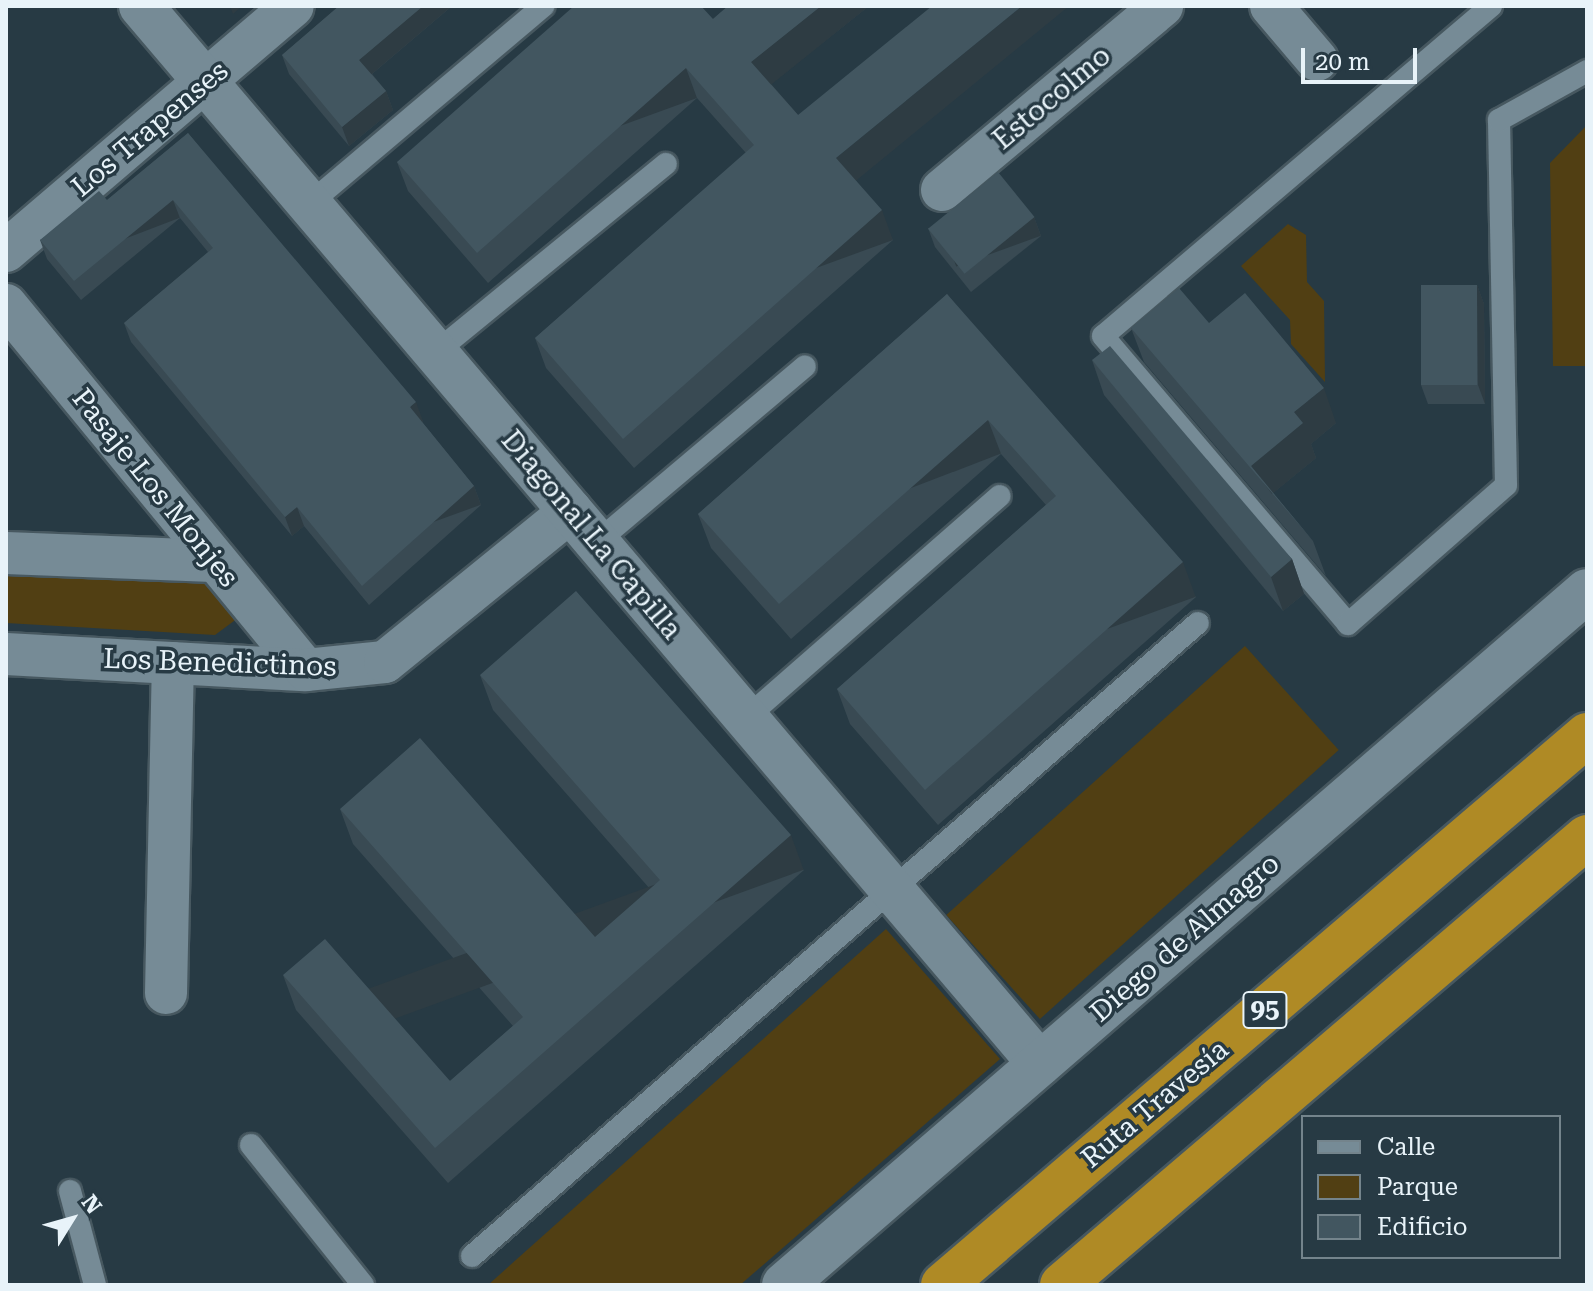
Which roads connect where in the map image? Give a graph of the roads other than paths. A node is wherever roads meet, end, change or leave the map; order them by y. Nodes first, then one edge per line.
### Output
1 (141, 6) edge
2 (293, 6) edge
3 (543, 6) edge
4 (1162, 6) edge
5 (1271, 6) edge
6 (1491, 6) edge
7 (1317, 60) dead end
8 (1587, 71) edge
9 (205, 82) junction
10 (666, 164) dead end
11 (942, 190) dead end
12 (309, 204) junction
13 (6, 251) edge
14 (6, 305) edge
15 (436, 352) junction
16 (805, 366) dead end
17 (1000, 496) dead end
18 (584, 526) junction
19 (6, 553) edge
20 (213, 561) junction
21 (1587, 591) edge
22 (1198, 623) dead end
23 (6, 654) edge
24 (173, 663) junction
25 (306, 670) junction
26 (746, 718) junction
27 (1587, 735) edge
28 (1587, 837) edge
29 (890, 887) junction
30 (166, 993) dead end
31 (1040, 1064) junction
32 (251, 1145) dead end
33 (70, 1191) dead end
34 (472, 1256) dead end
35 (95, 1285) edge
36 (363, 1285) edge
37 (784, 1285) edge
38 (943, 1285) edge
39 (1062, 1285) edge

1 - 9 street, Diagonal La Capilla
2 - 9 street, Los Trapenses
3 - 12 lane
4 - 11 street, Estocolmo
5 - 7 street
6 - 8 lane
9 - 12 street, Diagonal La Capilla
9 - 13 street, Los Trapenses
10 - 15 lane
12 - 15 street, Diagonal La Capilla
14 - 20 street, Pasaje Los Monjes
15 - 18 street, Diagonal La Capilla
16 - 18 lane
17 - 26 lane
18 - 25 street, Los Benedictinos
18 - 26 street, Diagonal La Capilla
19 - 20 street
20 - 25 street, Pasaje Los Monjes
21 - 31 street, Diego de Almagro
22 - 29 lane
23 - 24 street, Los Benedictinos
24 - 25 street, Los Benedictinos
24 - 30 street
26 - 29 street, Diagonal La Capilla
27 - 38 highway, Ruta Travesía / 95
28 - 39 highway
29 - 31 street, Diagonal La Capilla
29 - 34 lane
31 - 37 street, Diego de Almagro
32 - 36 lane
33 - 35 lane

